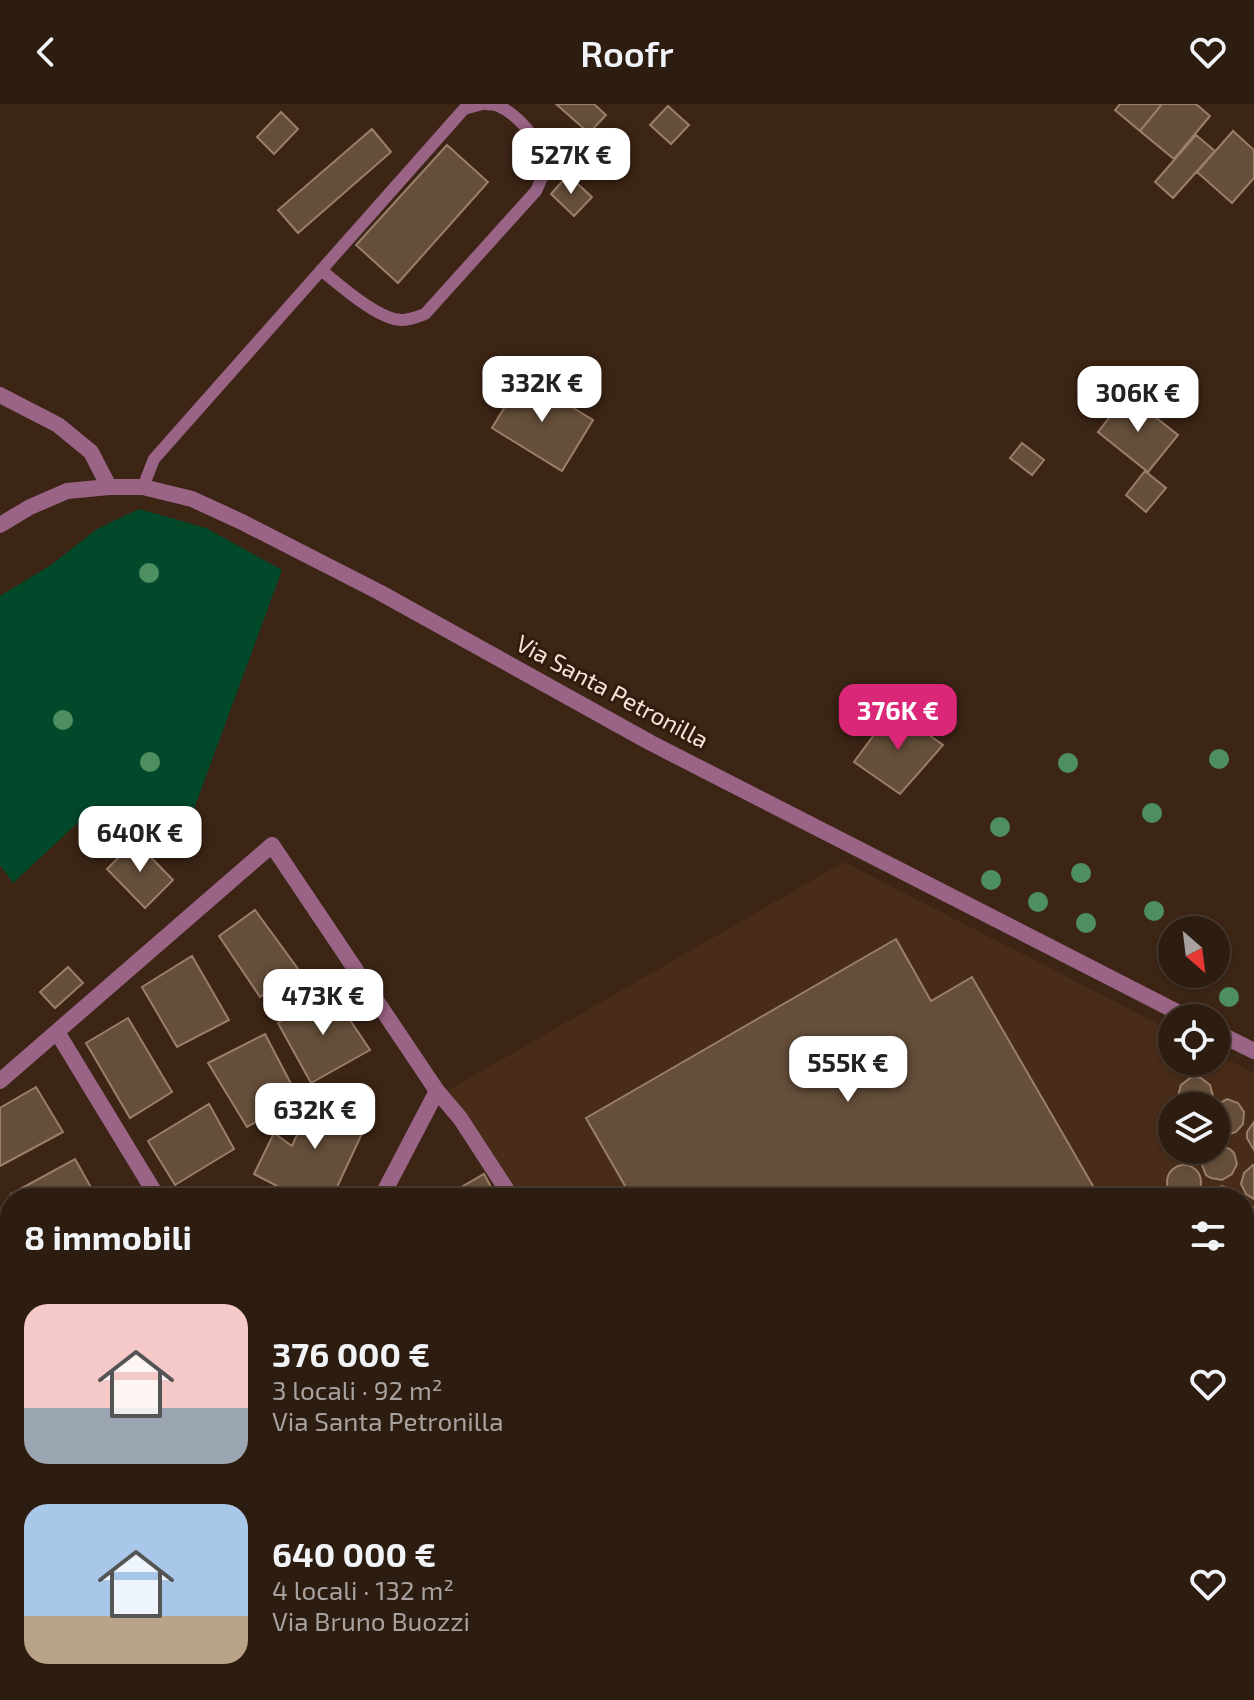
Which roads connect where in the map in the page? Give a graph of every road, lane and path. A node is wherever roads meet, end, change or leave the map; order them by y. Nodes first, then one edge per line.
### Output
1 (484, 104) edge
2 (321, 270) junction
3 (0, 395) edge
4 (109, 487) junction
5 (143, 487) junction
6 (0, 525) edge
7 (1162, 1004) edge
8 (57, 1032) junction
9 (1230, 1039) edge
10 (1254, 1051) edge
11 (0, 1081) edge
12 (437, 1091) junction
13 (152, 1188) edge
14 (386, 1188) edge
15 (506, 1188) edge

1 - 2 lane
1 - 2 lane
2 - 5 lane
3 - 4 street
4 - 5 street, Via Santa Petronilla
4 - 6 street, Via Santa Petronilla
5 - 7 street, Via Santa Petronilla
8 - 11 street
8 - 12 street
8 - 13 street
9 - 10 street
12 - 14 street
12 - 15 street

